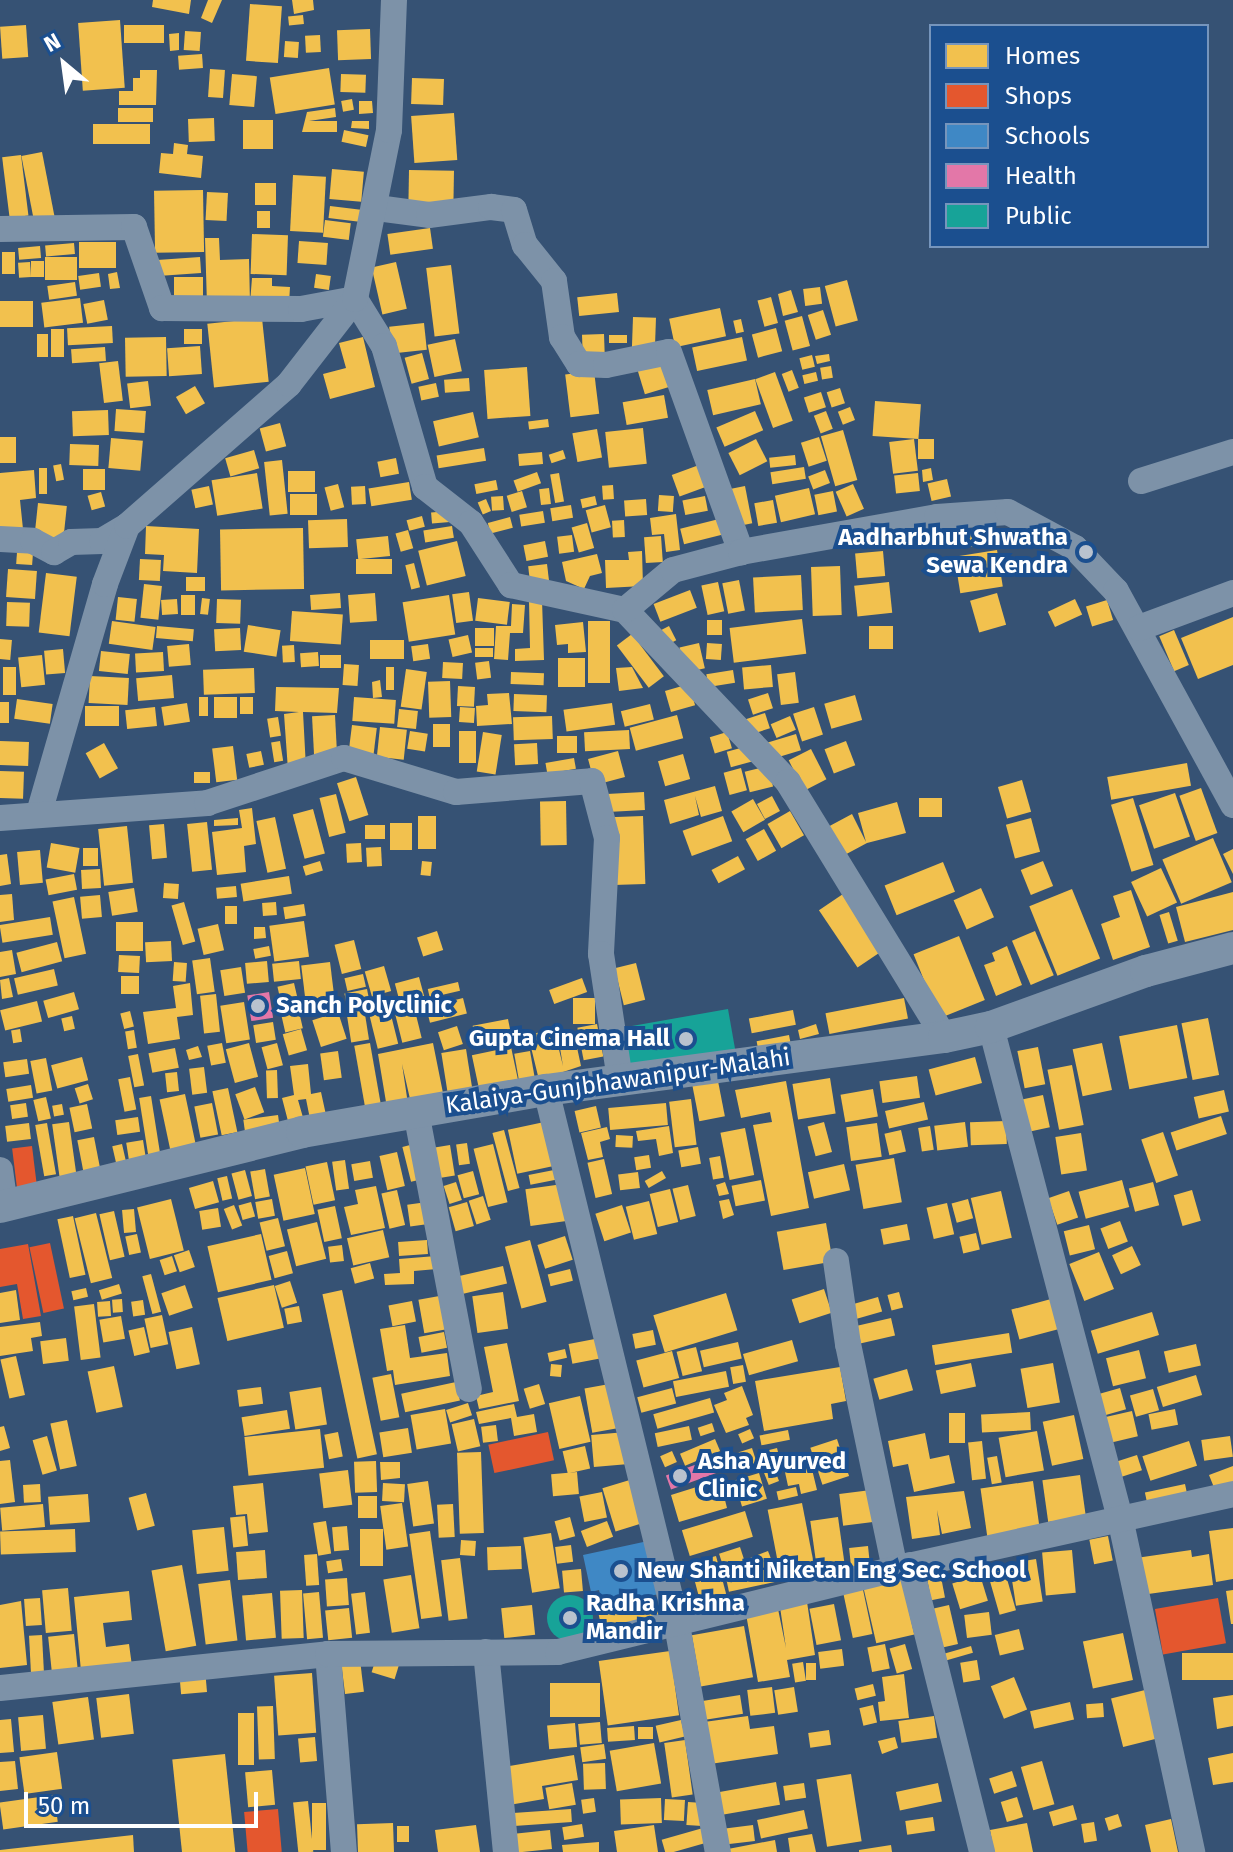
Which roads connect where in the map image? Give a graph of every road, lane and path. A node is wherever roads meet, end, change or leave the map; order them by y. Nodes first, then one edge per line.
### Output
1 (394, 0) edge
2 (377, 208) junction
3 (0, 229) edge
4 (355, 299) junction
5 (1233, 452) edge
6 (1141, 481) dead end
7 (127, 526) junction
8 (0, 539) edge
9 (741, 552) junction
10 (1233, 593) edge
11 (625, 610) junction
12 (1139, 628) junction
13 (1233, 805) edge
14 (39, 813) junction
15 (0, 818) edge
16 (1233, 948) edge
17 (991, 1027) junction
18 (944, 1037) junction
19 (620, 1079) junction
20 (546, 1090) junction
21 (416, 1112) junction
22 (0, 1170) edge
23 (2, 1207) edge
24 (836, 1261) dead end
25 (469, 1389) dead end
26 (1233, 1494) edge
27 (1120, 1518) junction
28 (902, 1567) junction
29 (677, 1625) junction
30 (486, 1652) junction
31 (328, 1654) junction
32 (0, 1688) edge
33 (344, 1852) edge
34 (506, 1852) edge
35 (718, 1852) edge
36 (982, 1852) edge
37 (1192, 1852) edge

1 - 2 street
2 - 4 street
2 - 9 street
3 - 4 street
4 - 7 street
4 - 11 street
5 - 6 street
7 - 8 street
7 - 14 street
9 - 11 street
9 - 12 street
10 - 12 street
11 - 18 street
12 - 13 street
14 - 15 street
14 - 19 street
16 - 17 street, Kalaiya-Gunjbhawanipur-Malahi
17 - 18 street, Kalaiya-Gunjbhawanipur-Malahi
17 - 27 street
18 - 19 street, Kalaiya-Gunjbhawanipur-Malahi
19 - 20 street, Kalaiya-Gunjbhawanipur-Malahi
20 - 21 street, Kalaiya-Gunjbhawanipur-Malahi
20 - 29 street
21 - 23 street, Kalaiya-Gunjbhawanipur-Malahi
21 - 25 street
22 - 23 street
24 - 28 street
26 - 27 street
27 - 28 street
27 - 37 street
28 - 29 street
28 - 36 street
29 - 30 street
29 - 35 street
30 - 31 street
30 - 34 street
31 - 32 street
31 - 33 street

